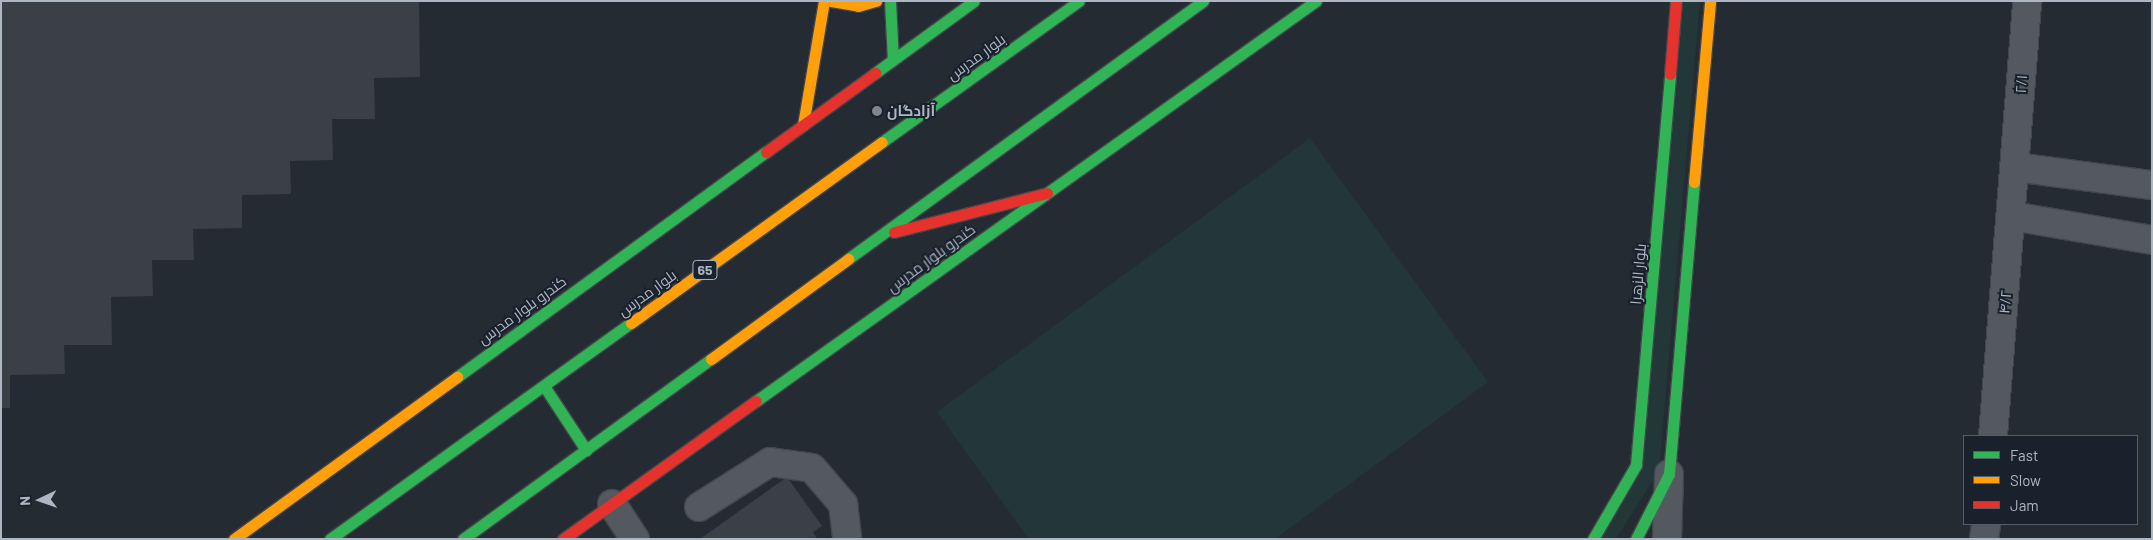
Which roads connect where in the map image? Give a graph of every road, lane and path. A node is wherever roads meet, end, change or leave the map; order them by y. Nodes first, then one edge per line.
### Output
1 (824, 1) edge
2 (831, 1) edge
3 (876, 1) edge
4 (890, 1) edge
5 (974, 1) edge
6 (1079, 1) edge
7 (1203, 1) edge
8 (1316, 1) edge
9 (1676, 1) edge
10 (1710, 1) edge
11 (2027, 1) edge
12 (894, 60) junction
13 (803, 125) junction
14 (2015, 167) junction
15 (2152, 185) edge
16 (1047, 193) junction
17 (2012, 216) junction
18 (880, 236) junction
19 (2152, 240) edge
20 (544, 386) junction
21 (1993, 435) edge
22 (586, 450) junction
23 (1669, 474) junction
24 (612, 504) junction
25 (699, 507) dead end
26 (1986, 525) edge
27 (234, 539) edge
28 (330, 539) edge
29 (463, 539) edge
30 (563, 539) edge
31 (635, 539) edge
32 (847, 539) edge
33 (1593, 539) edge
34 (1636, 539) edge
35 (1667, 539) edge
36 (1984, 539) edge

1 - 13 main road
2 - 3 main road
4 - 12 main road
5 - 12 main road, کندرو بلوار مدرس
6 - 20 main road, بلوار مدرس / 65
7 - 18 main road
8 - 16 main road, کندرو بلوار مدرس
9 - 33 main road, بلوار الزهرا
10 - 23 main road
11 - 14 street, ۲/۱
12 - 13 main road, کندرو بلوار مدرس
13 - 27 main road, کندرو بلوار مدرس
14 - 15 street
14 - 17 street, ۴/۲
16 - 18 main road
16 - 24 main road, کندرو بلوار مدرس
17 - 19 street
17 - 21 street, ۴/۲
18 - 22 main road
20 - 22 main road
20 - 28 main road, بلوار مدرس / 65
22 - 29 main road
23 - 34 main road
23 - 35 street
24 - 30 main road, کندرو بلوار مدرس
24 - 31 street
25 - 32 street
26 - 36 street

